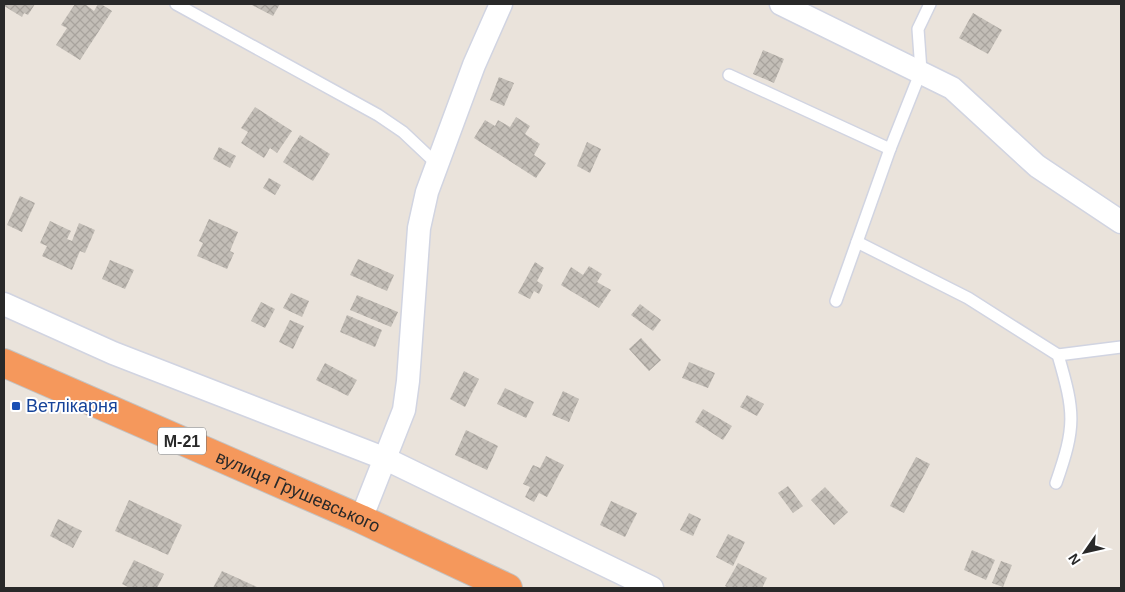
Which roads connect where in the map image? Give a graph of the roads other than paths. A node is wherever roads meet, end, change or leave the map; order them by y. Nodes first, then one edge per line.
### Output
1 (176, 4) edge
2 (501, 4) edge
3 (781, 4) edge
4 (930, 4) edge
5 (921, 71) junction
6 (729, 75) dead end
7 (890, 149) junction
8 (438, 165) junction
9 (1121, 222) edge
10 (857, 242) junction
11 (836, 301) dead end
12 (4, 304) edge
13 (1121, 347) edge
14 (1058, 355) junction
15 (4, 363) edge
16 (386, 459) junction
17 (1056, 483) dead end
18 (361, 519) junction
19 (508, 588) edge
20 (652, 588) edge

1 - 8 lane
2 - 8 street
3 - 5 street
4 - 5 lane
5 - 7 lane
5 - 9 street
6 - 7 lane
7 - 10 lane
8 - 16 street
10 - 11 lane
10 - 14 lane
12 - 16 street
13 - 14 lane
14 - 17 lane
15 - 18 highway, вулиця Грушевського / М-21
16 - 18 street
16 - 20 street
18 - 19 highway, вулиця Грушевського / М-21

